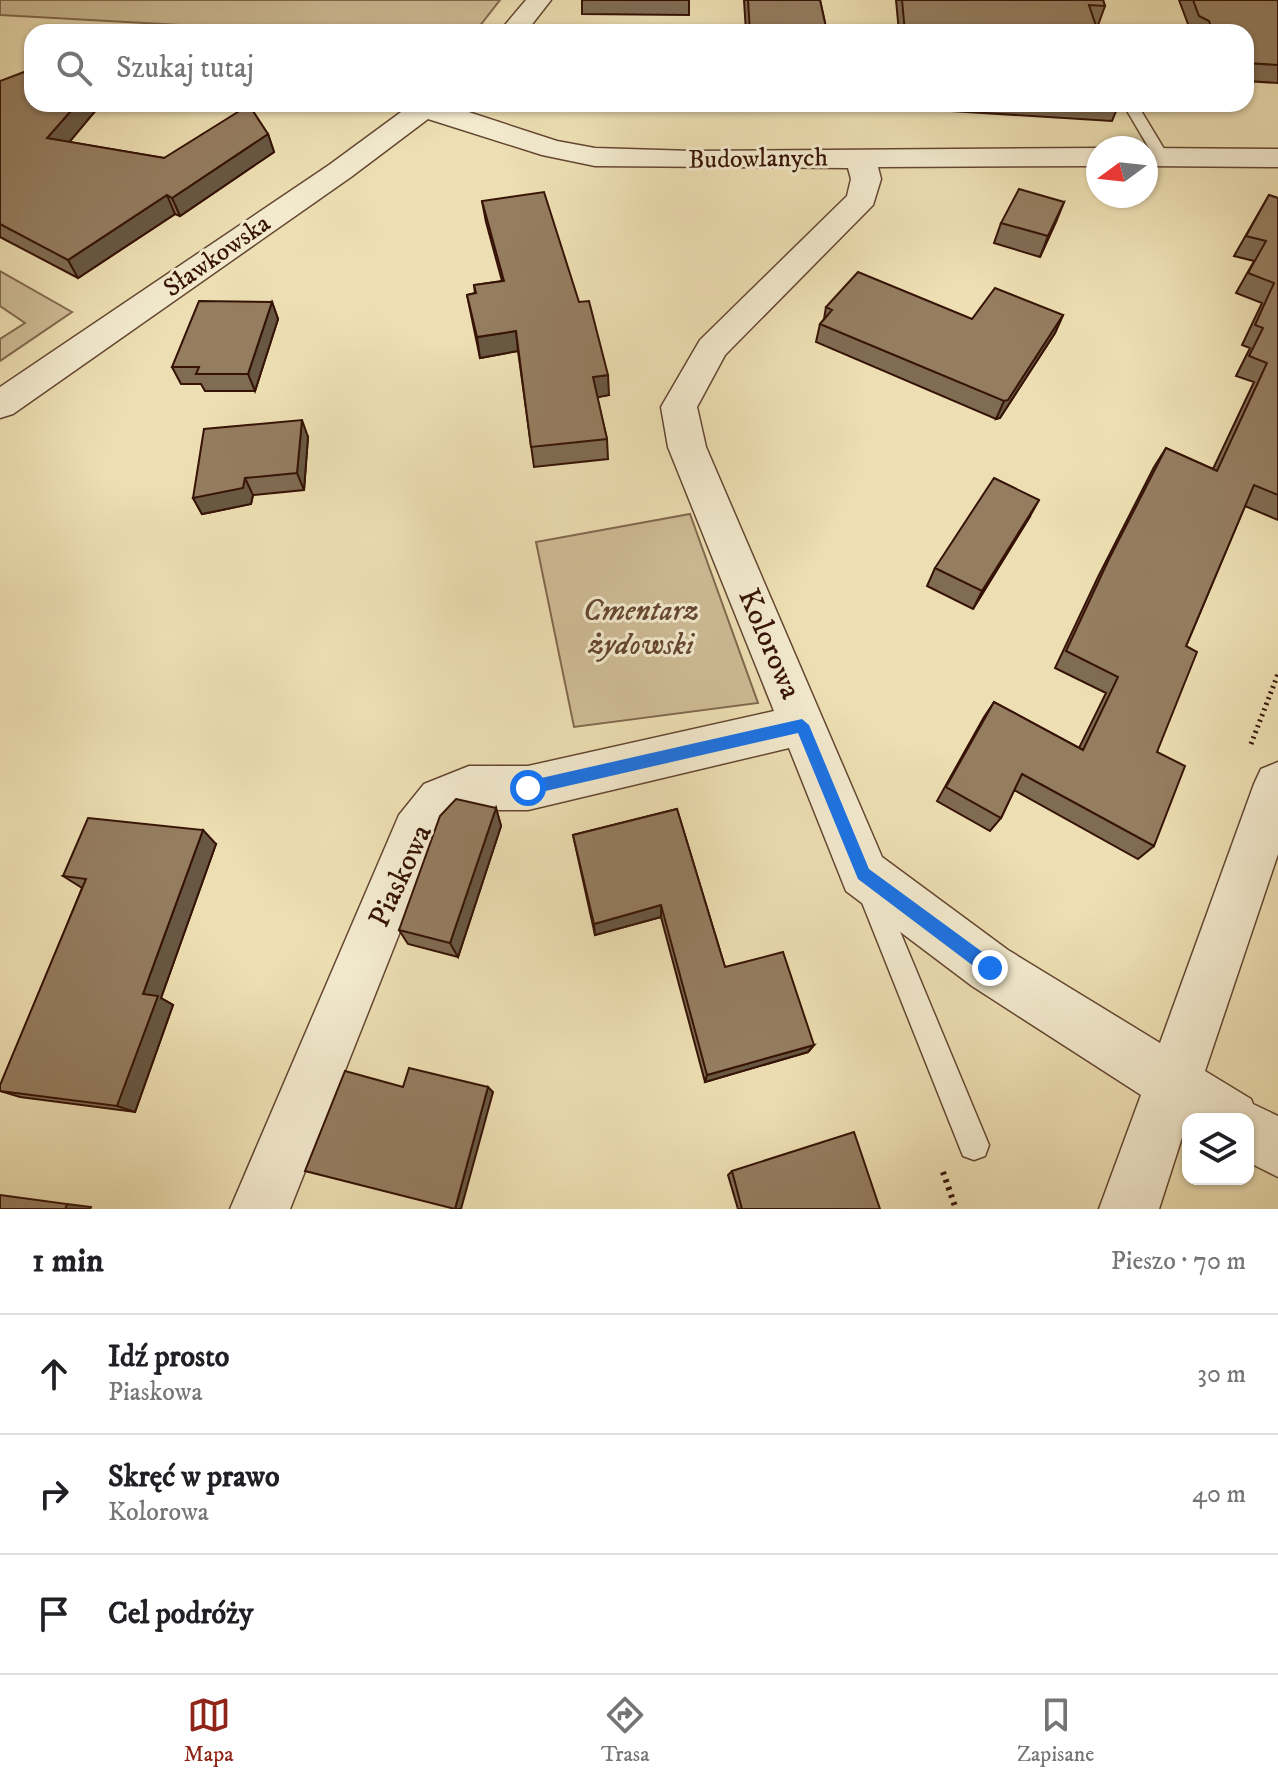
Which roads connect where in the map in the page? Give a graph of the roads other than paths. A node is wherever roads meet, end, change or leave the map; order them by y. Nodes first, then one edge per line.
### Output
1 (539, 0) edge
2 (519, 24) edge
3 (420, 112) edge
4 (445, 112) edge
5 (1134, 112) edge
6 (1144, 136) edge
7 (1086, 157) edge
8 (1158, 157) edge
9 (861, 158) junction
10 (1278, 158) edge
11 (0, 405) edge
12 (802, 725) junction
13 (1278, 784) edge
14 (864, 874) junction
15 (1175, 1083) junction
16 (1222, 1113) edge
17 (1254, 1134) edge
18 (974, 1145) dead end
19 (1278, 1148) edge
20 (260, 1209) edge
21 (1129, 1209) edge

1 - 2 street
3 - 11 street, Sławkowska
4 - 9 street, Budowlanych
5 - 6 lane
7 - 9 street, Budowlanych
8 - 10 street
9 - 12 street, Kolorowa
12 - 14 street, Kolorowa
12 - 20 street, Piaskowa
13 - 15 street
14 - 15 street
14 - 18 lane
15 - 16 street
15 - 21 street
17 - 19 street

